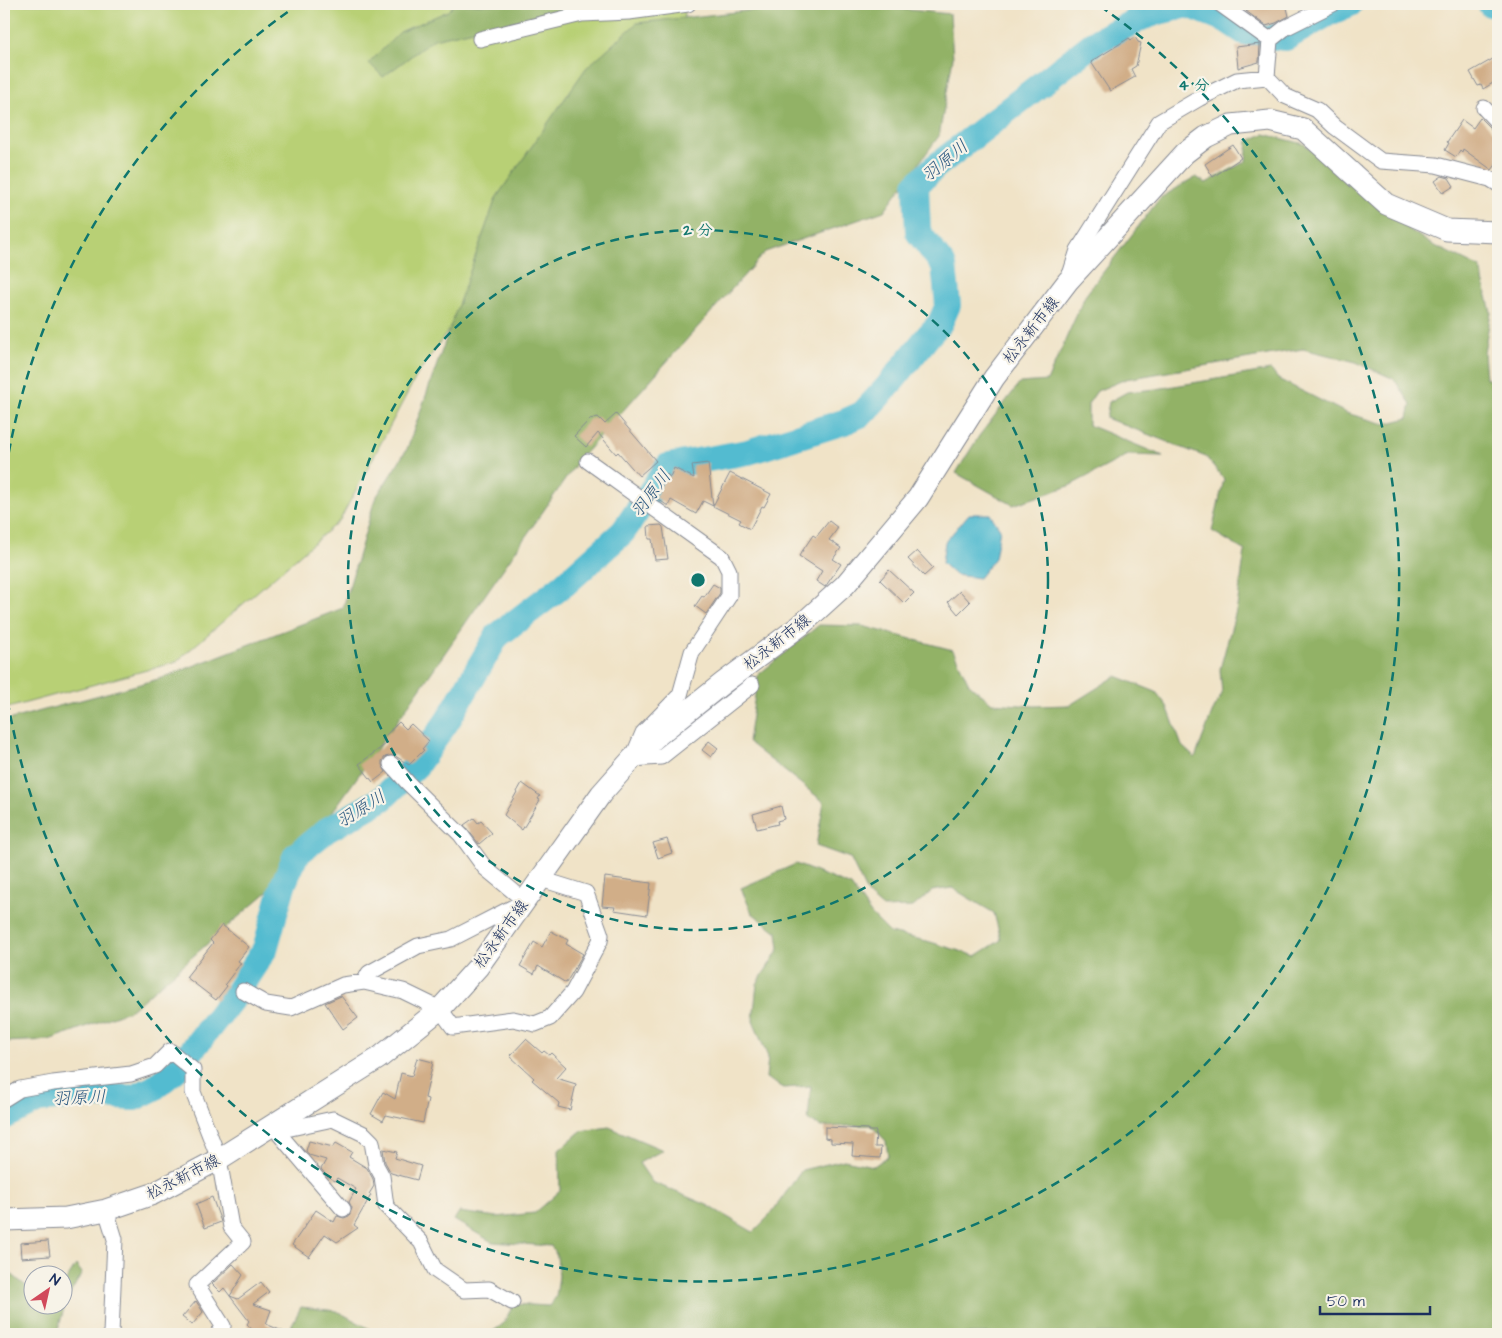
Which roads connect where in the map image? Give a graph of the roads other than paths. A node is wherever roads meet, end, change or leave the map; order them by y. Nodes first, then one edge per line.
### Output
1 (688, 4) edge
2 (1220, 4) edge
3 (1333, 4) edge
4 (480, 39) dead end
5 (1270, 40) junction
6 (1267, 77) junction
7 (1484, 108) dead end
8 (1498, 123) edge
9 (1498, 184) edge
10 (1498, 232) edge
11 (1068, 281) junction
12 (588, 461) dead end
13 (752, 685) dead end
14 (632, 759) junction
15 (391, 764) dead end
16 (541, 879) junction
17 (525, 901) junction
18 (364, 982) junction
19 (242, 992) dead end
20 (440, 1009) junction
21 (4, 1099) edge
22 (277, 1123) junction
23 (219, 1159) junction
24 (343, 1209) dead end
25 (106, 1210) junction
26 (4, 1220) edge
27 (512, 1302) dead end
28 (111, 1334) edge
29 (218, 1334) edge

1 - 4 street
2 - 5 street
3 - 5 street
5 - 6 street
6 - 9 street
6 - 11 street
7 - 8 street
10 - 11 main road, 松永新市線
11 - 14 main road, 松永新市線
12 - 14 street
13 - 14 street
14 - 16 main road, 松永新市線
15 - 17 street
16 - 17 main road, 松永新市線
16 - 20 street
17 - 18 street
17 - 20 main road, 松永新市線
18 - 19 street
18 - 20 street
20 - 22 main road, 松永新市線
21 - 23 street
22 - 23 main road, 松永新市線
22 - 24 street
22 - 27 street
23 - 25 main road, 松永新市線
23 - 29 street
25 - 26 main road, 松永新市線
25 - 28 street

